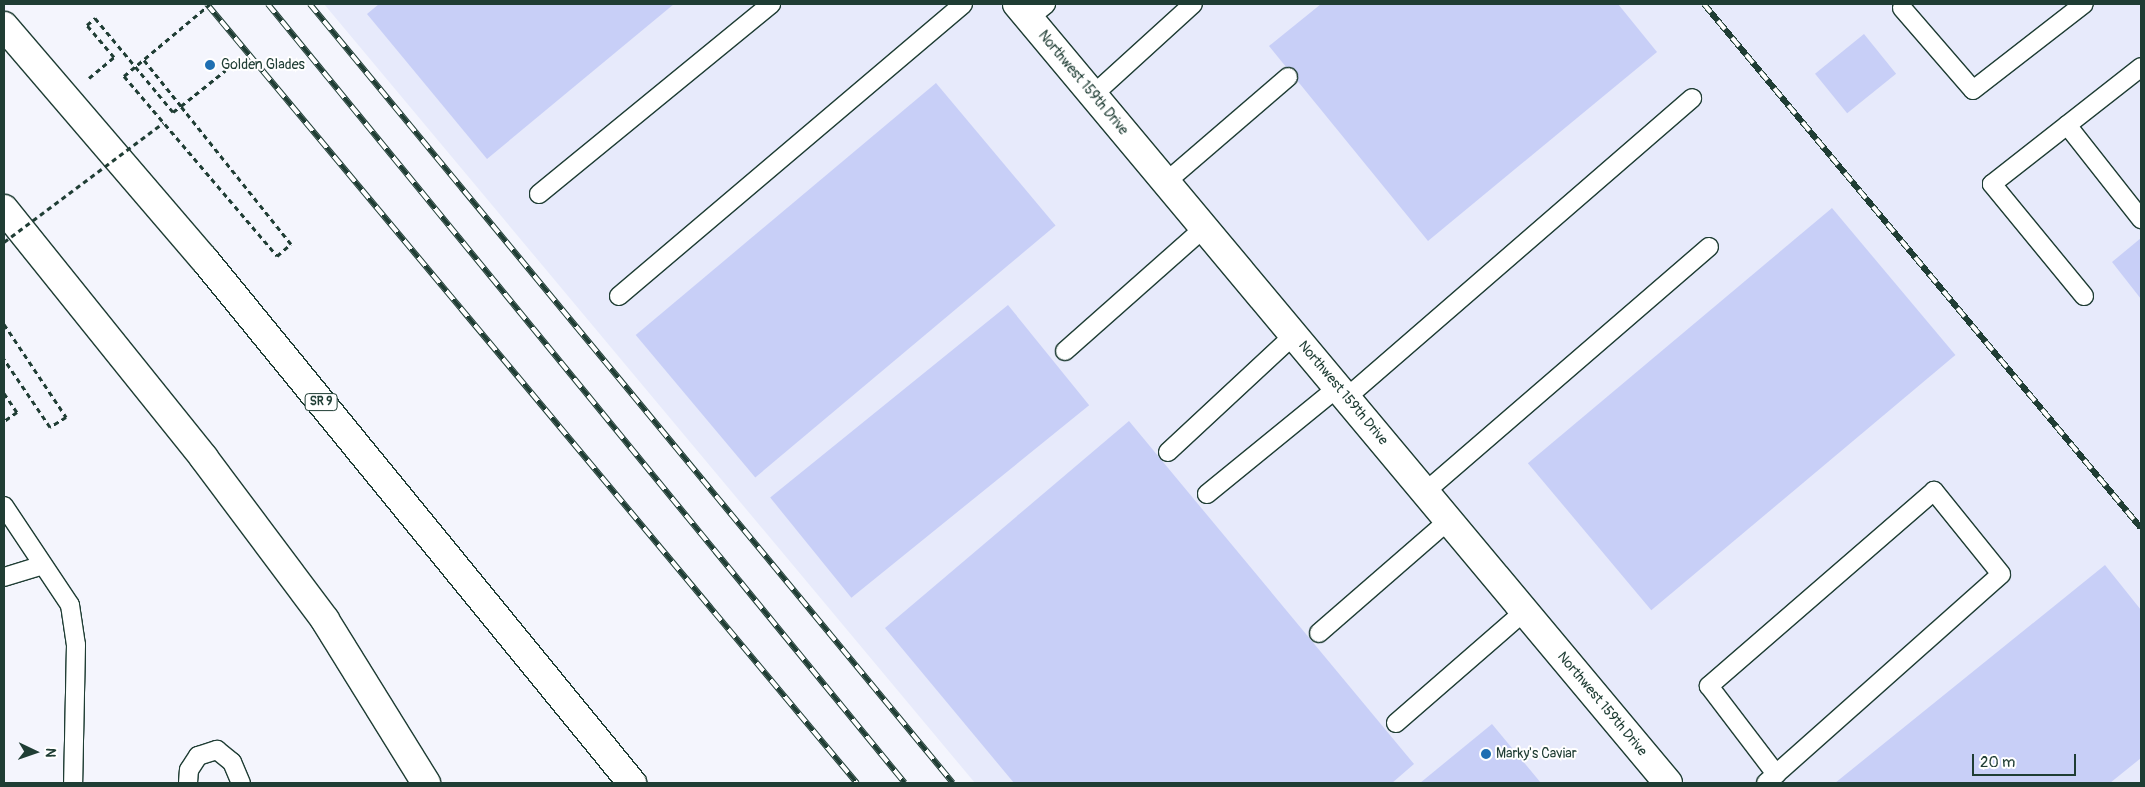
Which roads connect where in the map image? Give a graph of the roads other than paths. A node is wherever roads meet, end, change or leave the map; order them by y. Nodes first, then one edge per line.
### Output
1 (771, 4) edge
2 (963, 4) edge
3 (1193, 4) edge
4 (2084, 4) edge
5 (1902, 8) dead end
6 (1031, 9) edge
7 (4, 26) edge
8 (2141, 67) edge
9 (1288, 77) dead end
10 (1093, 95) junction
11 (1692, 98) dead end
12 (2067, 125) junction
13 (1166, 182) junction
14 (539, 194) dead end
15 (4, 209) edge
16 (2141, 220) edge
17 (1204, 228) junction
18 (1709, 247) dead end
19 (619, 296) dead end
20 (2084, 296) dead end
21 (1294, 335) junction
22 (1065, 351) dead end
23 (1342, 392) junction
24 (1168, 452) dead end
25 (1425, 492) junction
26 (1207, 494) dead end
27 (4, 506) edge
28 (1448, 520) junction
29 (40, 566) junction
30 (4, 577) edge
31 (1525, 611) junction
32 (1319, 633) dead end
33 (1396, 724) dead end
34 (1771, 778) edge
35 (73, 783) edge
36 (188, 783) edge
37 (241, 783) edge
38 (426, 783) edge
39 (632, 783) edge
40 (1668, 783) edge

1 - 14 lane
2 - 19 lane
3 - 10 lane
4 - 5 lane
6 - 10 main road, Northwest 159th Drive
7 - 39 main road, SR 9
8 - 12 lane
9 - 13 lane
10 - 13 main road, Northwest 159th Drive
11 - 23 lane
12 - 16 lane
12 - 20 lane
13 - 17 main road, Northwest 159th Drive
15 - 38 main road
17 - 21 main road, Northwest 159th Drive
17 - 22 lane
18 - 25 lane
21 - 23 main road, Northwest 159th Drive
21 - 24 lane
23 - 25 main road, Northwest 159th Drive
23 - 26 lane
25 - 28 main road, Northwest 159th Drive
27 - 29 lane
28 - 31 main road, Northwest 159th Drive
28 - 32 lane
29 - 30 lane
29 - 35 lane
31 - 33 lane
31 - 40 main road, Northwest 159th Drive
34 - 34 lane
36 - 37 lane

